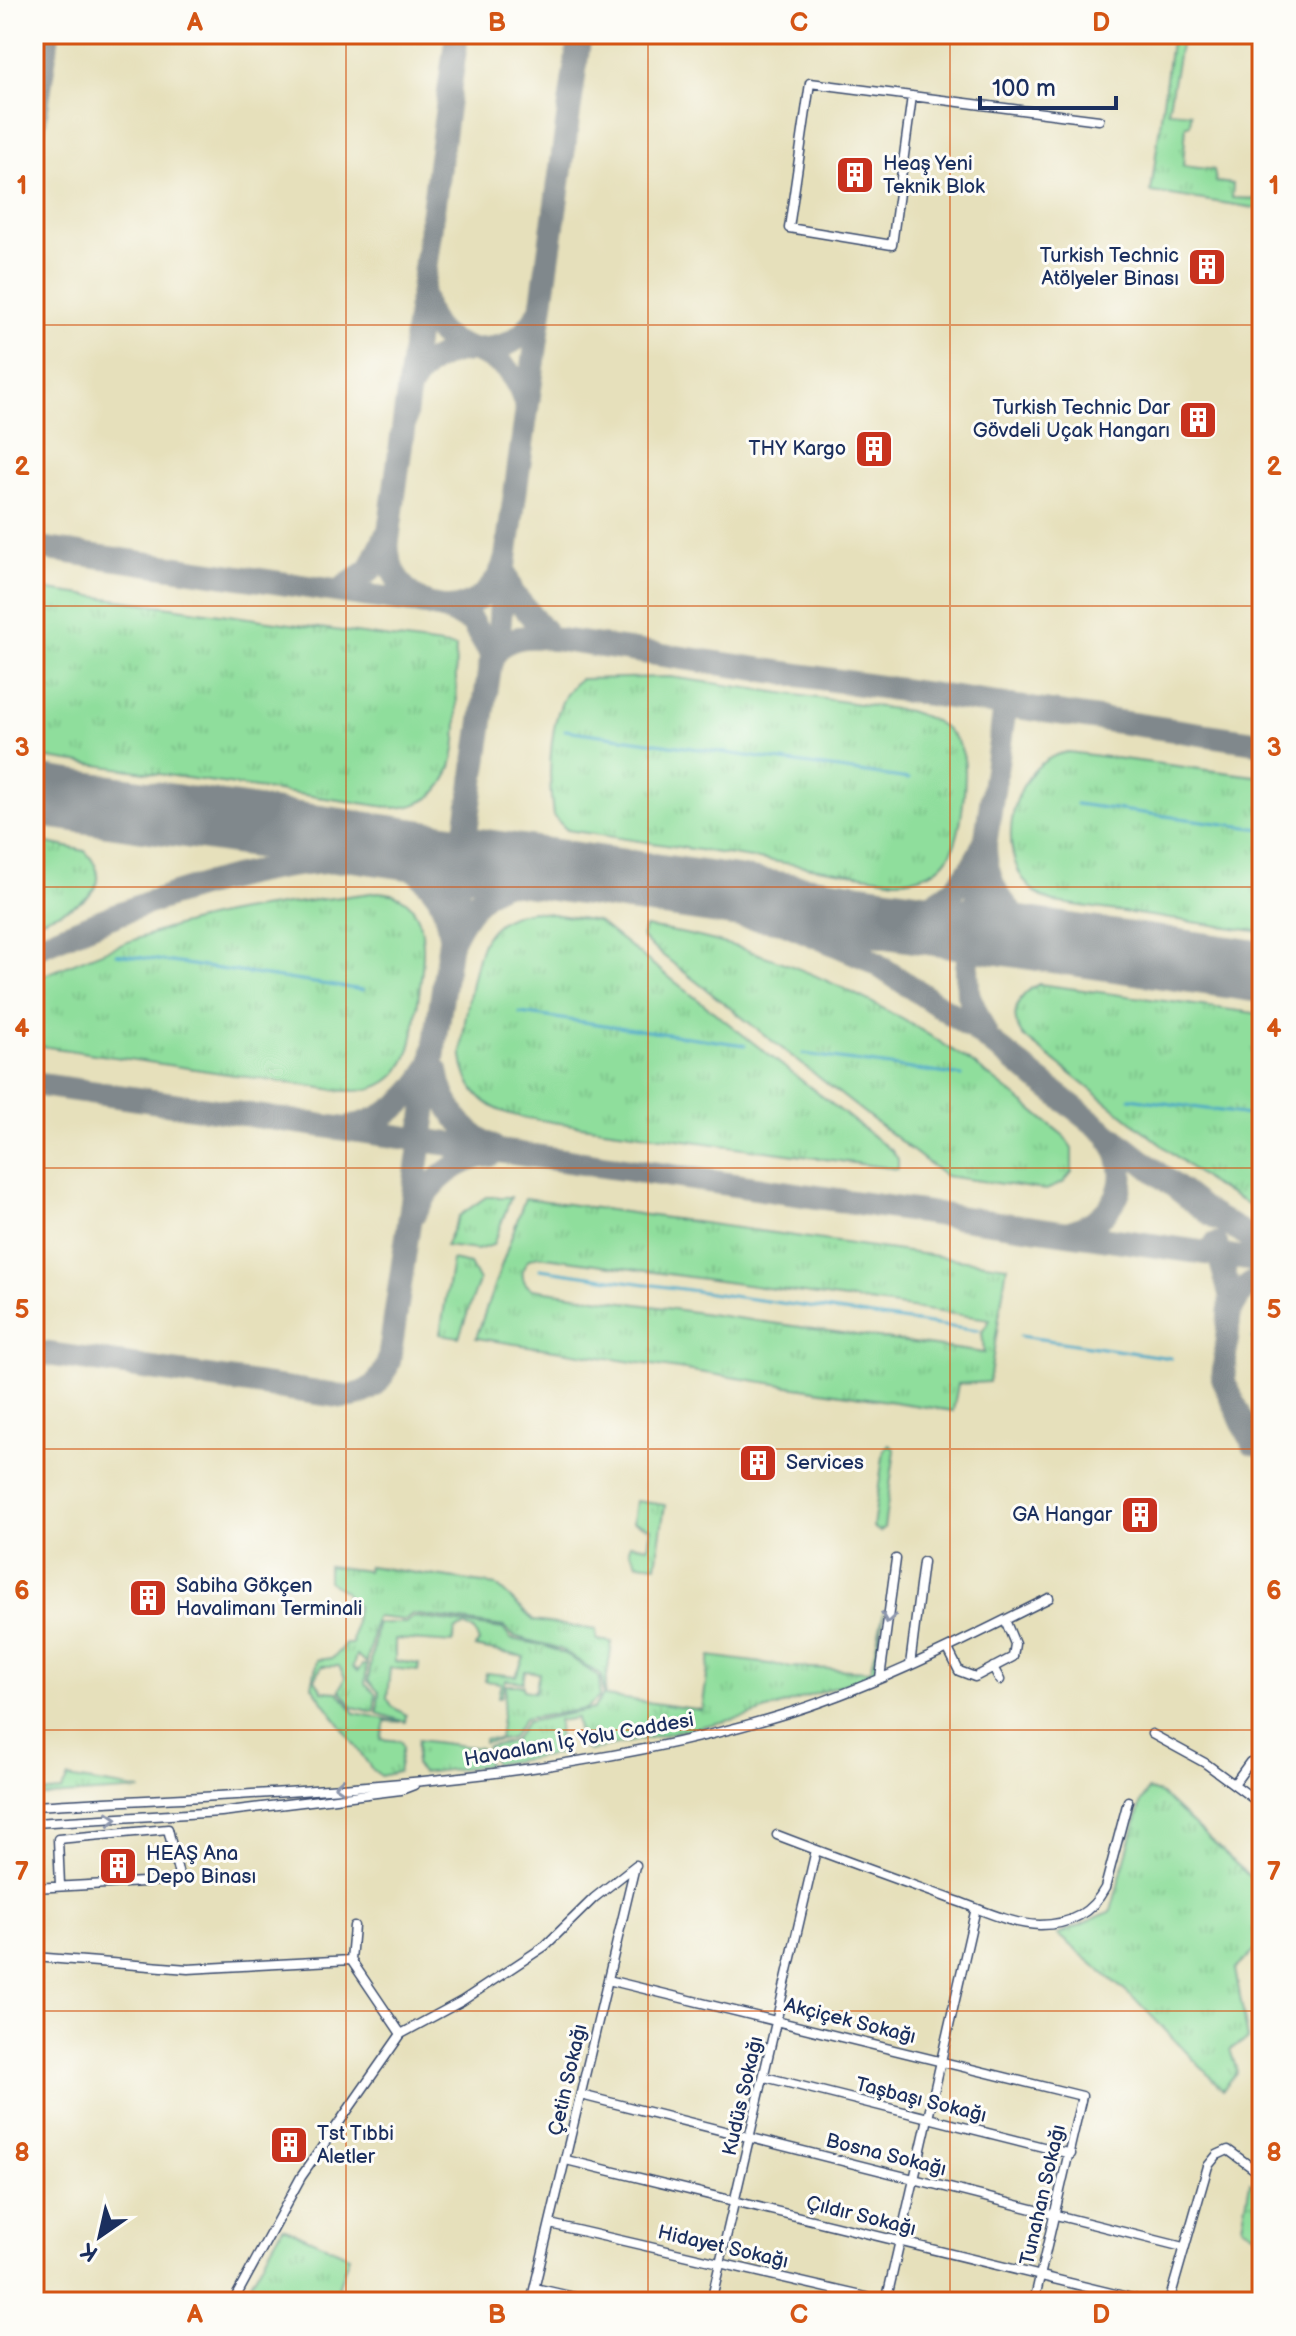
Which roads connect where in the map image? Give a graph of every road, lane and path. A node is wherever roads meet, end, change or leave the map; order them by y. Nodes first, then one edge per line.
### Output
1 (912, 96) junction
2 (1099, 120) dead end
3 (896, 1559) dead end
4 (923, 1562) dead end
5 (1049, 1598) dead end
6 (1005, 1620) junction
7 (948, 1649) junction
8 (910, 1665) junction
9 (993, 1667) junction
10 (880, 1678) junction
11 (1000, 1680) dead end
12 (1152, 1734) dead end
13 (1262, 1767) edge
14 (418, 1783) junction
15 (1234, 1784) junction
16 (1128, 1801) dead end
17 (1262, 1805) edge
18 (34, 1806) edge
19 (34, 1823) edge
20 (777, 1835) dead end
21 (816, 1850) junction
22 (60, 1885) junction
23 (34, 1888) edge
24 (976, 1908) junction
25 (354, 1926) dead end
26 (34, 1957) edge
27 (351, 1960) junction
28 (608, 1980) junction
29 (776, 2019) junction
30 (401, 2034) junction
31 (943, 2061) junction
32 (765, 2077) junction
33 (581, 2095) junction
34 (1082, 2096) joint
35 (929, 2119) junction
36 (750, 2139) junction
37 (1071, 2154) junction
38 (566, 2160) junction
39 (1262, 2175) edge
40 (916, 2179) junction
41 (735, 2201) junction
42 (1055, 2213) junction
43 (550, 2224) junction
44 (899, 2242) junction
45 (1183, 2247) junction
46 (721, 2262) junction
47 (1040, 2275) junction
48 (535, 2288) junction
49 (233, 2302) edge
50 (531, 2302) edge
51 (596, 2302) edge
52 (711, 2302) edge
53 (887, 2302) edge
54 (1034, 2302) edge
55 (1148, 2302) edge
56 (1169, 2302) edge

1 - 1 street
1 - 2 street
3 -> 10 street
4 - 8 street
5 - 6 street, Havaalanı İç Yolu Caddesi
6 - 7 street, Havaalanı İç Yolu Caddesi
6 - 9 street
7 - 8 street, Havaalanı İç Yolu Caddesi
7 - 9 street
8 - 10 street, Havaalanı İç Yolu Caddesi
9 - 11 street
10 - 14 street, Havaalanı İç Yolu Caddesi
12 - 15 street
13 - 15 street
14 -> 18 street, Havaalanı İç Yolu Caddesi
19 -> 14 street, Havaalanı İç Yolu Caddesi
15 - 17 street
16 - 24 street
20 - 21 street
21 - 24 street
21 - 29 street, Kudüs Sokağı
22 - 22 street
22 - 23 street
24 - 31 street
25 - 27 street
26 - 27 street
27 - 30 street
28 - 29 street, Akçiçek Sokağı
28 - 30 street, Çetin Sokağı
28 - 33 street, Çetin Sokağı
29 - 31 street, Akçiçek Sokağı
29 - 32 street, Kudüs Sokağı
30 - 49 street
31 - 34 street, Akçiçek Sokağı
31 - 35 street
32 - 35 street, Taşbaşı Sokağı
32 - 36 street, Kudüs Sokağı
33 - 36 street, Bosna Sokağı
33 - 38 street, Çetin Sokağı
34 - 37 street, Tunahan Sokağı
35 - 37 street, Taşbaşı Sokağı
35 - 40 street
36 - 40 street, Bosna Sokağı
36 - 41 street, Kudüs Sokağı
37 - 42 street, Tunahan Sokağı
38 - 41 street, Çıldır Sokağı
38 - 43 street, Çetin Sokağı
39 - 45 street
40 - 42 street, Bosna Sokağı
40 - 44 street
41 - 44 street, Çıldır Sokağı
41 - 46 street, Kudüs Sokağı
42 - 45 street, Bosna Sokağı
42 - 47 street, Tunahan Sokağı
43 - 46 street, Hidayet Sokağı
43 - 48 street, Çetin Sokağı
44 - 47 street, Çıldır Sokağı
44 - 53 street
45 - 56 street
46 - 52 street, Kudüs Sokağı
46 - 53 street, Hidayet Sokağı
47 - 54 street, Tunahan Sokağı
47 - 55 street, Çıldır Sokağı
48 - 50 street, Çetin Sokağı
48 - 51 street

